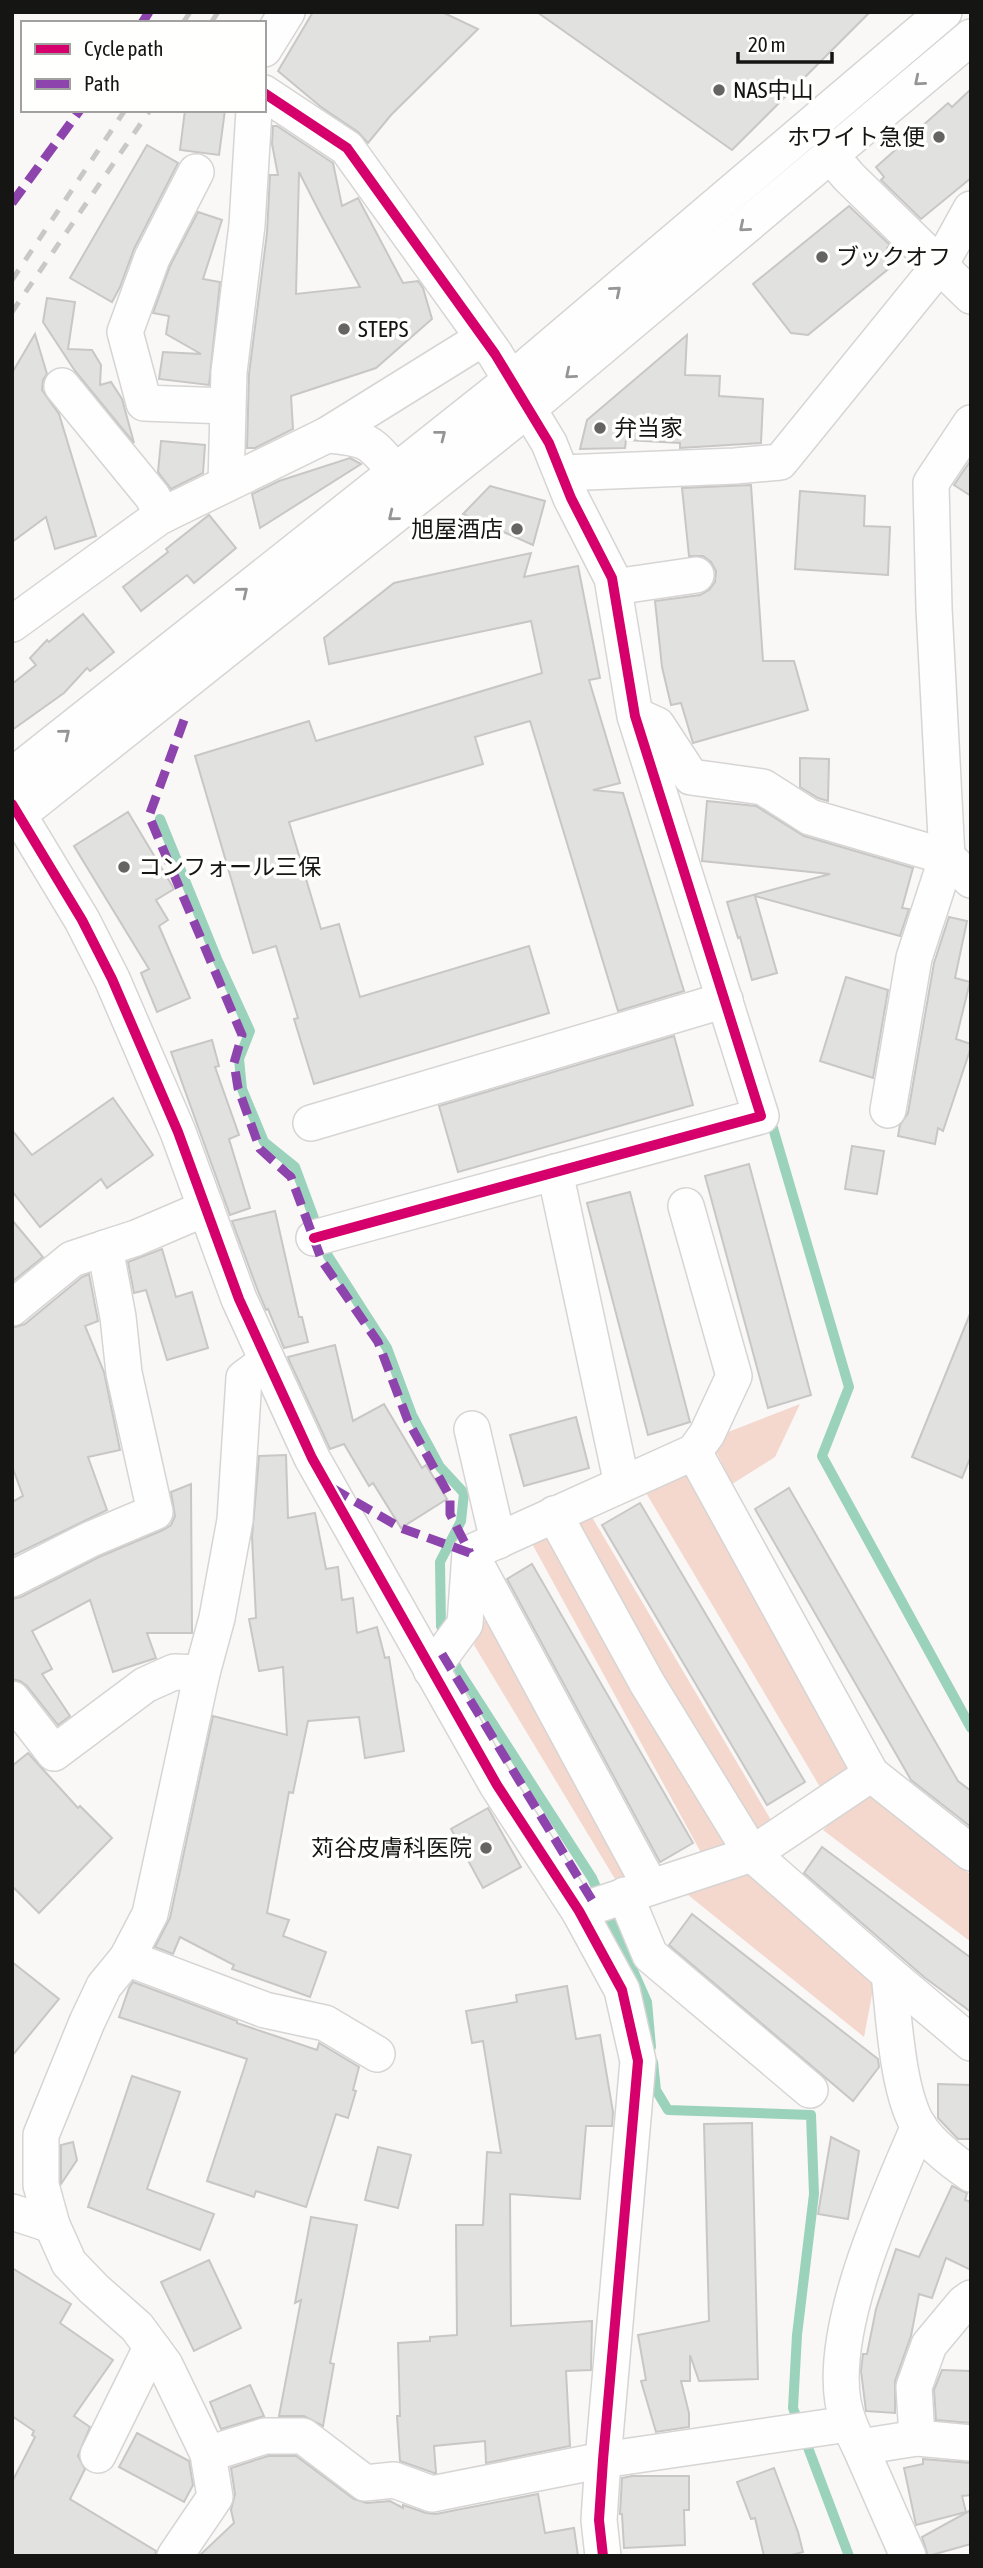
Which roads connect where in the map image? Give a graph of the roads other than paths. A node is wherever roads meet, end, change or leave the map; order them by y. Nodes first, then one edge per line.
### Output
1 (286, 12) edge
2 (944, 12) edge
3 (971, 37) edge
4 (266, 46) edge
5 (266, 94) edge
6 (254, 112) edge
7 (830, 155) junction
8 (196, 172) dead end
9 (971, 209) edge
10 (940, 265) junction
11 (971, 296) edge
12 (483, 338) junction
13 (62, 386) dead end
14 (520, 395) junction
15 (227, 406) junction
16 (971, 423) edge
17 (327, 435) junction
18 (394, 471) junction
19 (562, 473) junction
20 (226, 484) junction
21 (163, 515) junction
22 (696, 575) dead end
23 (614, 587) junction
24 (12, 624) edge
25 (635, 716) junction
26 (12, 776) edge
27 (14, 813) edge
28 (959, 869) edge
29 (726, 1000) junction
30 (888, 1110) dead end
31 (311, 1123) dead end
32 (555, 1172) junction
33 (686, 1206) dead end
34 (206, 1208) junction
35 (314, 1238) dead end
36 (105, 1248) junction
37 (12, 1308) edge
38 (267, 1360) junction
39 (472, 1429) dead end
40 (694, 1452) junction
41 (622, 1484) junction
42 (554, 1514) junction
43 (484, 1547) junction
44 (12, 1579) edge
45 (430, 1670) junction
46 (202, 1673) junction
47 (12, 1699) edge
48 (870, 1774) junction
49 (971, 1853) edge
50 (752, 1854) junction
51 (638, 1890) junction
52 (579, 1910) junction
53 (127, 1958) junction
54 (889, 1974) junction
55 (971, 2043) edge
56 (377, 2054) dead end
57 (810, 2090) dead end
58 (919, 2126) junction
59 (971, 2174) edge
60 (12, 2212) edge
61 (52, 2225) junction
62 (971, 2298) edge
63 (154, 2350) junction
64 (854, 2435) junction
65 (917, 2438) junction
66 (971, 2443) edge
67 (208, 2454) junction
68 (98, 2455) dead end
69 (603, 2460) junction
70 (175, 2556) edge
71 (603, 2556) edge
72 (908, 2556) edge

1 - 4 street
14 -> 2 street
3 -> 7 street
5 - 12 street
6 - 15 street
7 - 10 street
7 -> 14 street
8 - 15 street
9 - 10 street
10 - 11 street
10 - 19 street
12 - 14 street
12 - 17 street
13 - 21 street
18 -> 14 street
14 - 19 street
14 -> 27 street
15 - 20 street
16 - 28 street
17 - 18 street
17 - 20 street
26 -> 18 street
19 - 23 street
20 - 21 street
21 - 24 street
22 - 23 street
23 - 25 street
25 - 28 street
25 - 29 street
27 - 34 street
28 - 30 street
29 - 31 street
29 - 32 street
32 - 35 street
32 - 41 street
33 - 40 street
34 - 36 street
34 - 38 street
36 - 37 street
36 - 44 street
38 - 45 street
38 - 46 street
39 - 43 street
40 - 41 street
40 - 48 street
41 - 42 street
42 - 43 street
42 - 50 street
43 - 45 street
43 - 51 street
45 - 52 street
46 - 47 street
46 - 53 street
48 - 49 street
48 - 50 street
50 - 51 street
50 - 54 street
51 - 52 street
51 - 57 street
52 - 69 street
53 - 56 street
53 - 61 street
54 - 55 street
54 - 58 street
58 - 59 street
58 - 64 street
60 - 61 street
61 - 63 street
62 - 65 street
63 - 67 street
63 - 68 street
64 - 65 street
64 - 69 street
64 - 72 street
65 - 66 street
67 - 69 street
67 - 70 street
69 - 71 street

